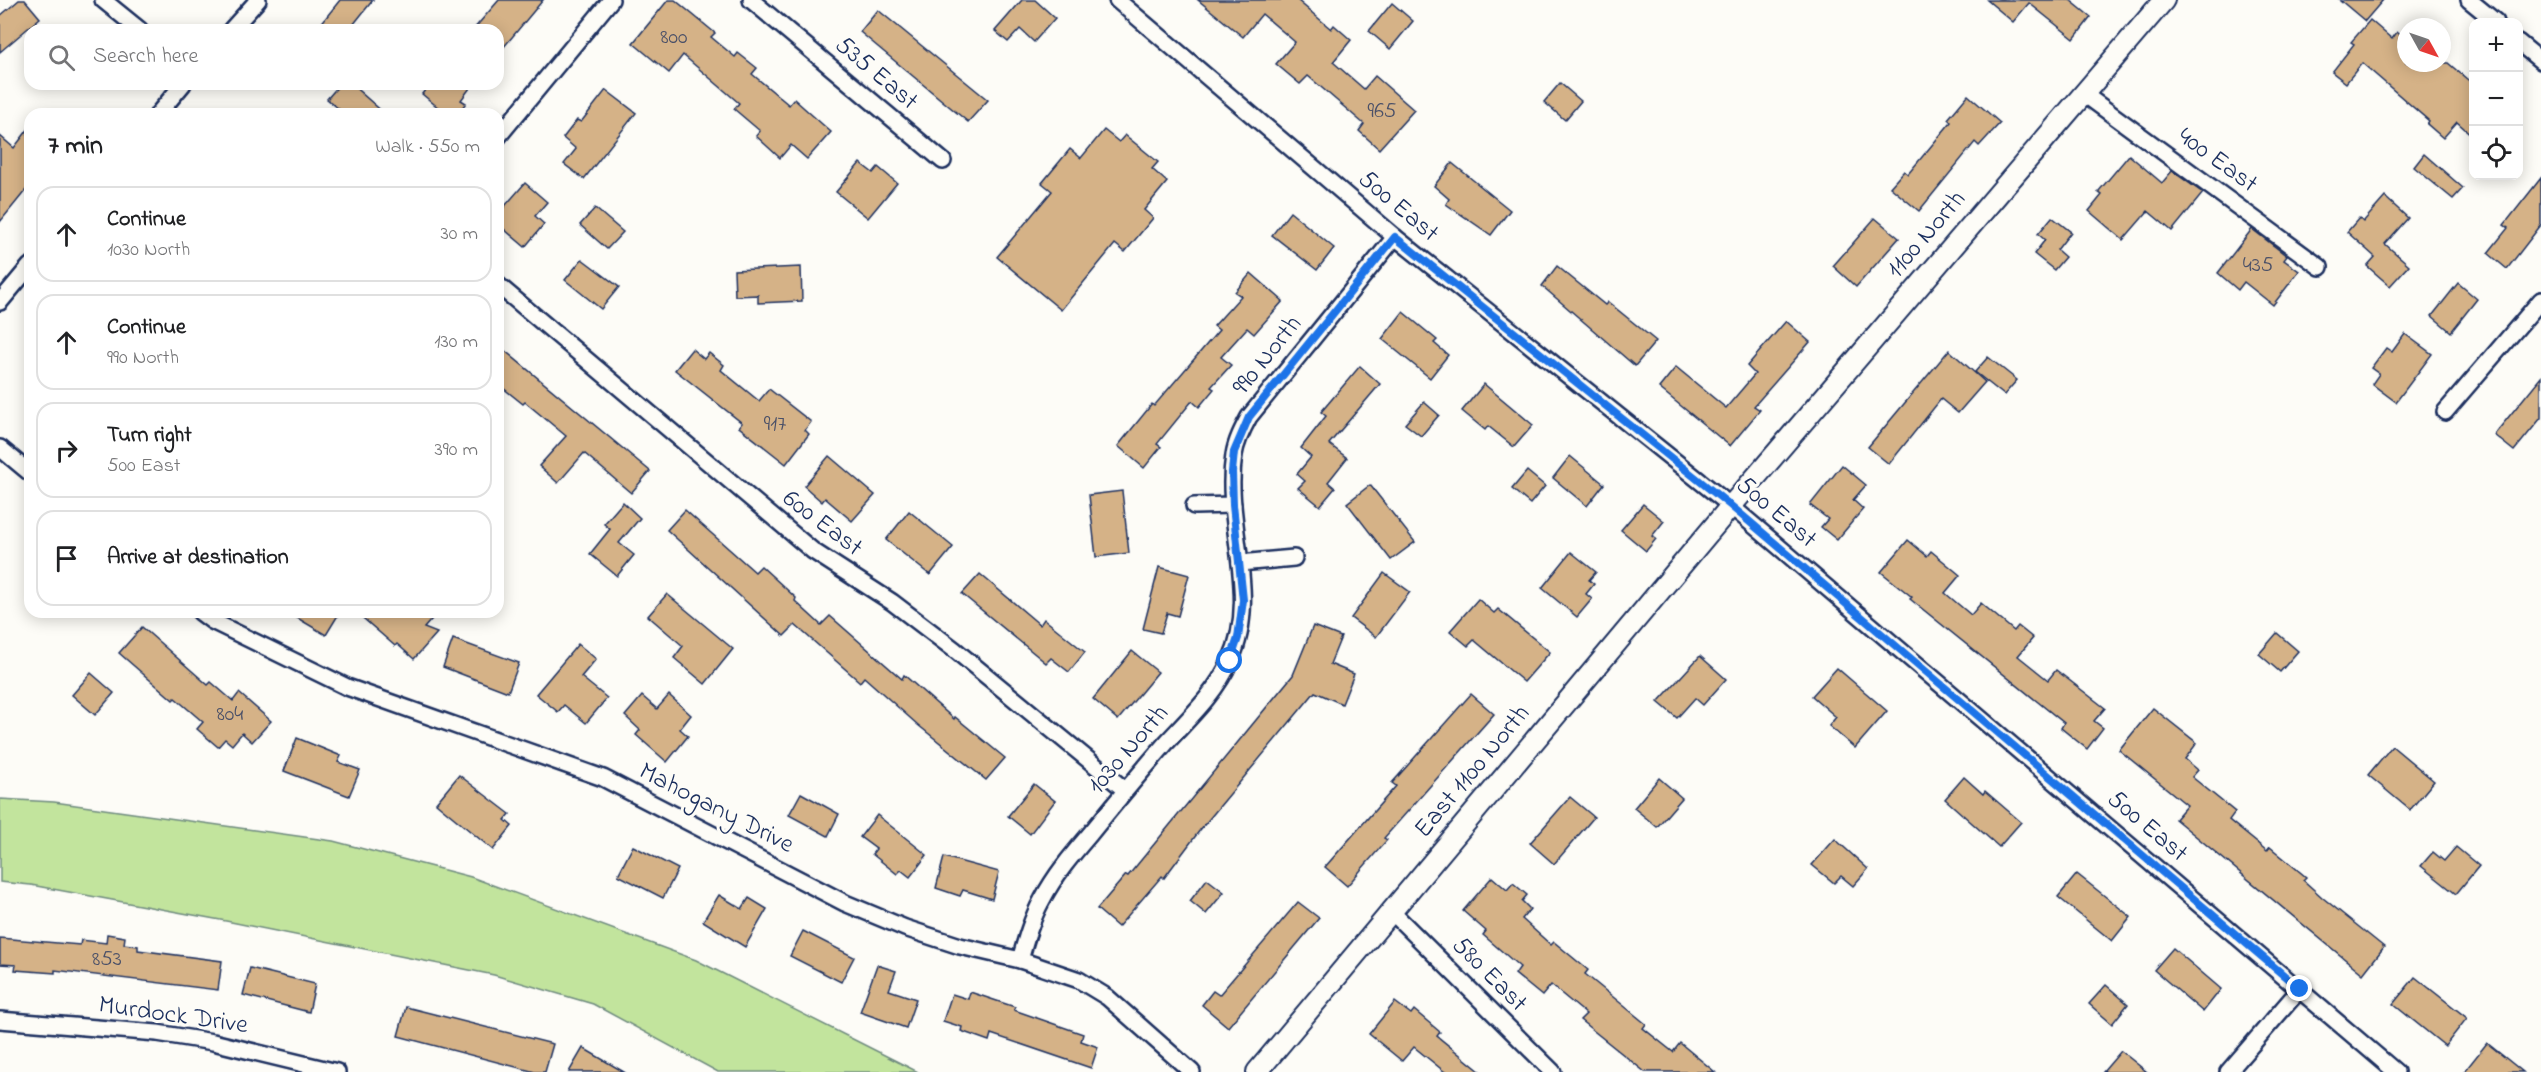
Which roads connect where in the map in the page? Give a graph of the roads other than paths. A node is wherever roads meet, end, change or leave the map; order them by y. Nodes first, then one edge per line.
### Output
1 (103, 0) edge
2 (258, 0) edge
3 (611, 0) edge
4 (751, 0) edge
5 (2164, 0) edge
6 (2469, 0) edge
7 (1121, 2) edge
8 (2491, 18) edge
9 (133, 24) edge
10 (236, 24) edge
11 (2523, 46) edge
12 (2541, 61) edge
13 (178, 90) edge
14 (2084, 94) junction
15 (163, 108) edge
16 (504, 130) edge
17 (943, 161) dead end
18 (1395, 237) junction
19 (2320, 267) dead end
20 (24, 273) edge
21 (504, 290) edge
22 (2541, 300) edge
23 (0, 302) edge
24 (2445, 412) dead end
25 (0, 448) edge
26 (24, 468) edge
27 (1233, 505) junction
28 (1194, 506) dead end
29 (1731, 506) junction
30 (1294, 558) dead end
31 (1240, 563) junction
32 (208, 618) edge
33 (1125, 790) junction
34 (1392, 912) junction
35 (1020, 960) junction
36 (2300, 989) junction
37 (0, 1020) edge
38 (337, 1072) edge
39 (1192, 1072) edge
40 (1257, 1072) edge
41 (1553, 1072) edge
42 (2228, 1072) edge
43 (2396, 1072) edge

1 - 9 street
2 - 10 street
3 - 16 street
4 - 17 street, 535 East
5 - 14 street, 1100 North
6 - 8 street
7 - 18 street, 500 East
11 - 12 street
13 - 15 street
14 - 19 street, 400 East
14 - 29 street, 1100 North
18 - 27 street, 990 North
18 - 29 street, 500 East
20 - 23 street
21 - 33 street, 600 East
22 - 24 street
25 - 26 street
27 - 28 street
27 - 31 street, 990 North
29 - 34 street, East 1100 North
29 - 36 street, 500 East
30 - 31 street
31 - 33 street, 1030 North
32 - 35 street, Mahogany Drive
33 - 35 street, 1030 North
34 - 40 street, East 1100 North
34 - 41 street, 580 East
35 - 39 street, Mahogany Drive
36 - 42 street
36 - 43 street, 500 East
37 - 38 street, Murdock Drive

